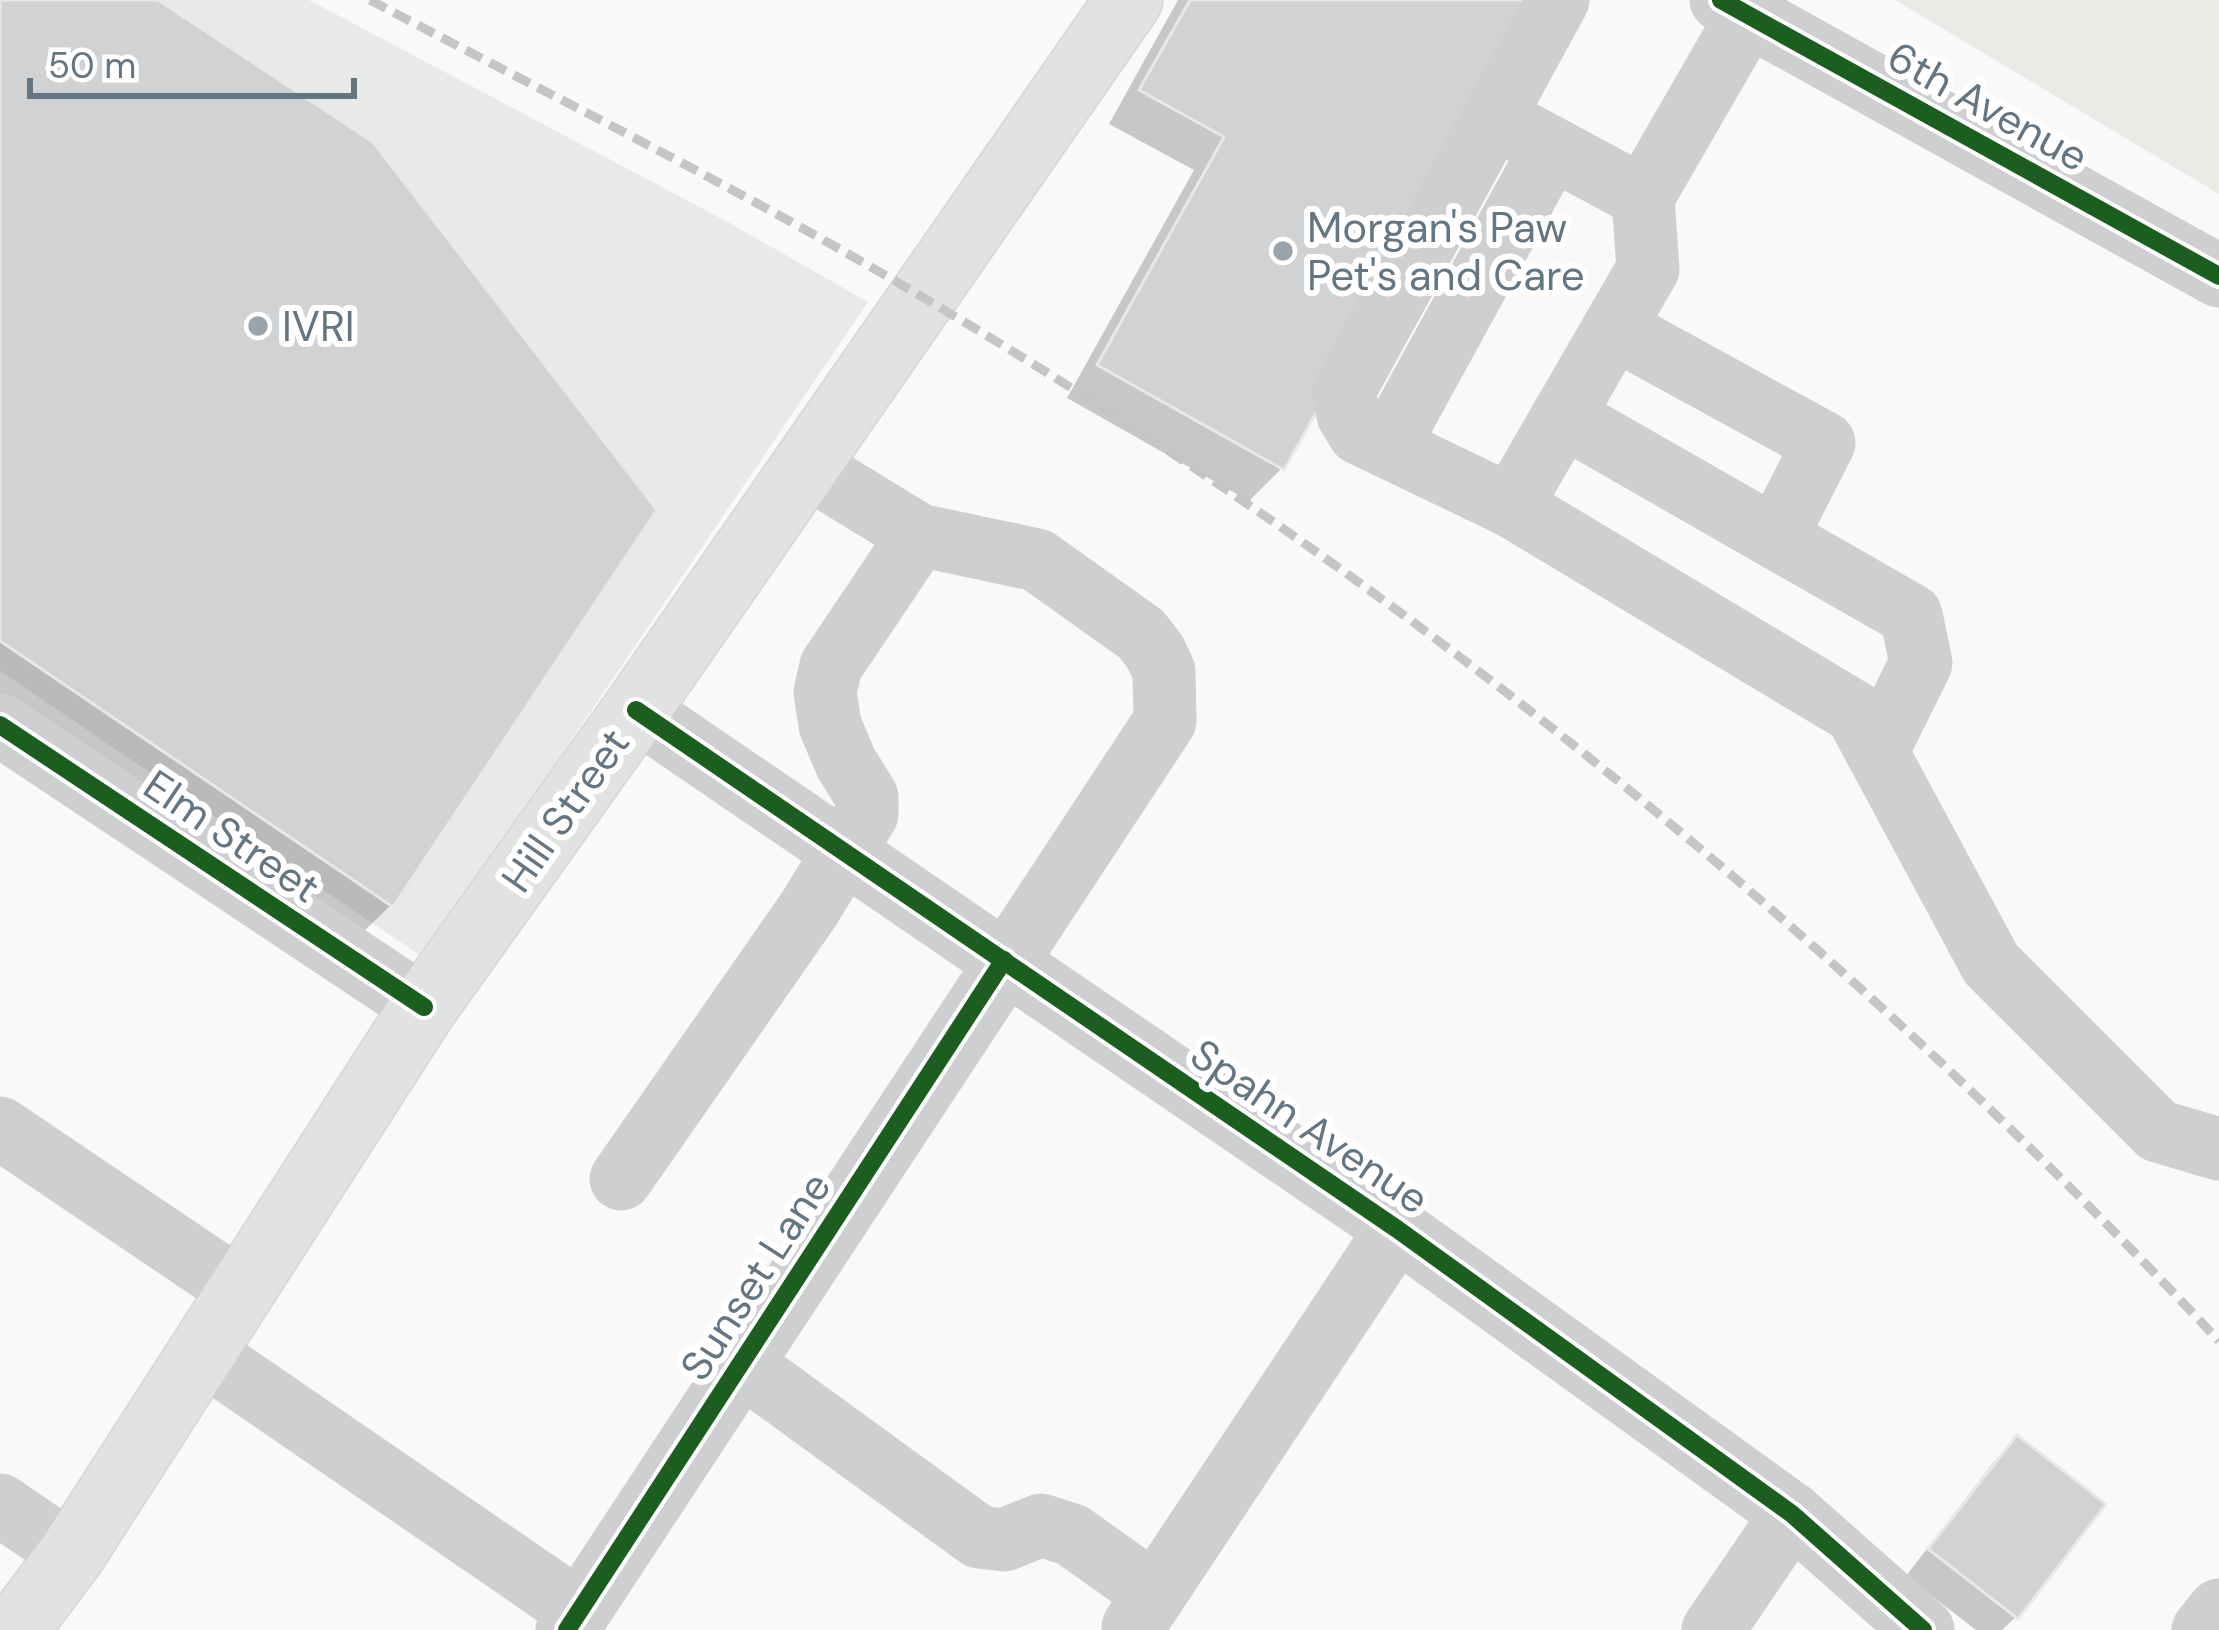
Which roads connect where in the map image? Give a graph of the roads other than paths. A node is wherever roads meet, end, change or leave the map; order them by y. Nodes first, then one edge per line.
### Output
1 (1129, 0) edge
2 (1558, 0) edge
3 (1735, 7) edge
4 (1494, 117) junction
5 (1551, 149) junction
6 (1643, 197) junction
7 (2219, 276) edge
8 (1614, 328) junction
9 (1563, 416) junction
10 (1388, 446) junction
11 (806, 466) junction
12 (1511, 506) junction
13 (919, 535) junction
14 (1775, 537) junction
15 (637, 710) junction
16 (0, 725) edge
17 (1877, 752) junction
18 (844, 852) junction
19 (1004, 960) junction
20 (424, 1007) junction
21 (0, 1128) edge
22 (2219, 1150) edge
23 (621, 1179) dead end
24 (1397, 1228) junction
25 (243, 1292) junction
26 (203, 1353) junction
27 (741, 1364) junction
28 (0, 1505) edge
29 (1792, 1514) junction
30 (72, 1554) junction
31 (2219, 1610) edge
32 (1143, 1612) edge
33 (573, 1620) edge
34 (25, 1626) edge
35 (1713, 1630) edge
36 (1923, 1630) edge
37 (2203, 1630) edge

1 - 11 main road, Hill Street
2 - 4 street
3 - 6 street
3 - 7 street, 6th Avenue
4 - 5 street
4 - 10 street
5 - 6 street
5 - 10 street
6 - 8 street
8 - 9 street
8 - 14 street
9 - 12 street
9 - 14 street
10 - 12 street
11 - 13 street, Sunset Lane
11 - 15 main road, Hill Street
12 - 17 street
13 - 18 street
13 - 19 street, Sunset Lane
14 - 17 street
15 - 18 street, Spahn Avenue
15 - 20 main road, Hill Street
16 - 20 street, Elm Street
17 - 22 street
18 - 19 street, Spahn Avenue
18 - 23 street
19 - 24 street, Spahn Avenue
19 - 27 street, Sunset Lane
20 - 25 main road, Hill Street
21 - 25 street
24 - 29 street, Spahn Avenue
24 - 32 street
25 - 26 main road, Hill Street
26 - 30 main road, Hill Street
26 - 33 street
27 - 32 street
27 - 33 street, Sunset Lane
28 - 30 street
29 - 35 street
29 - 36 street, Spahn Avenue
30 - 34 main road, Hill Street
31 - 37 street

